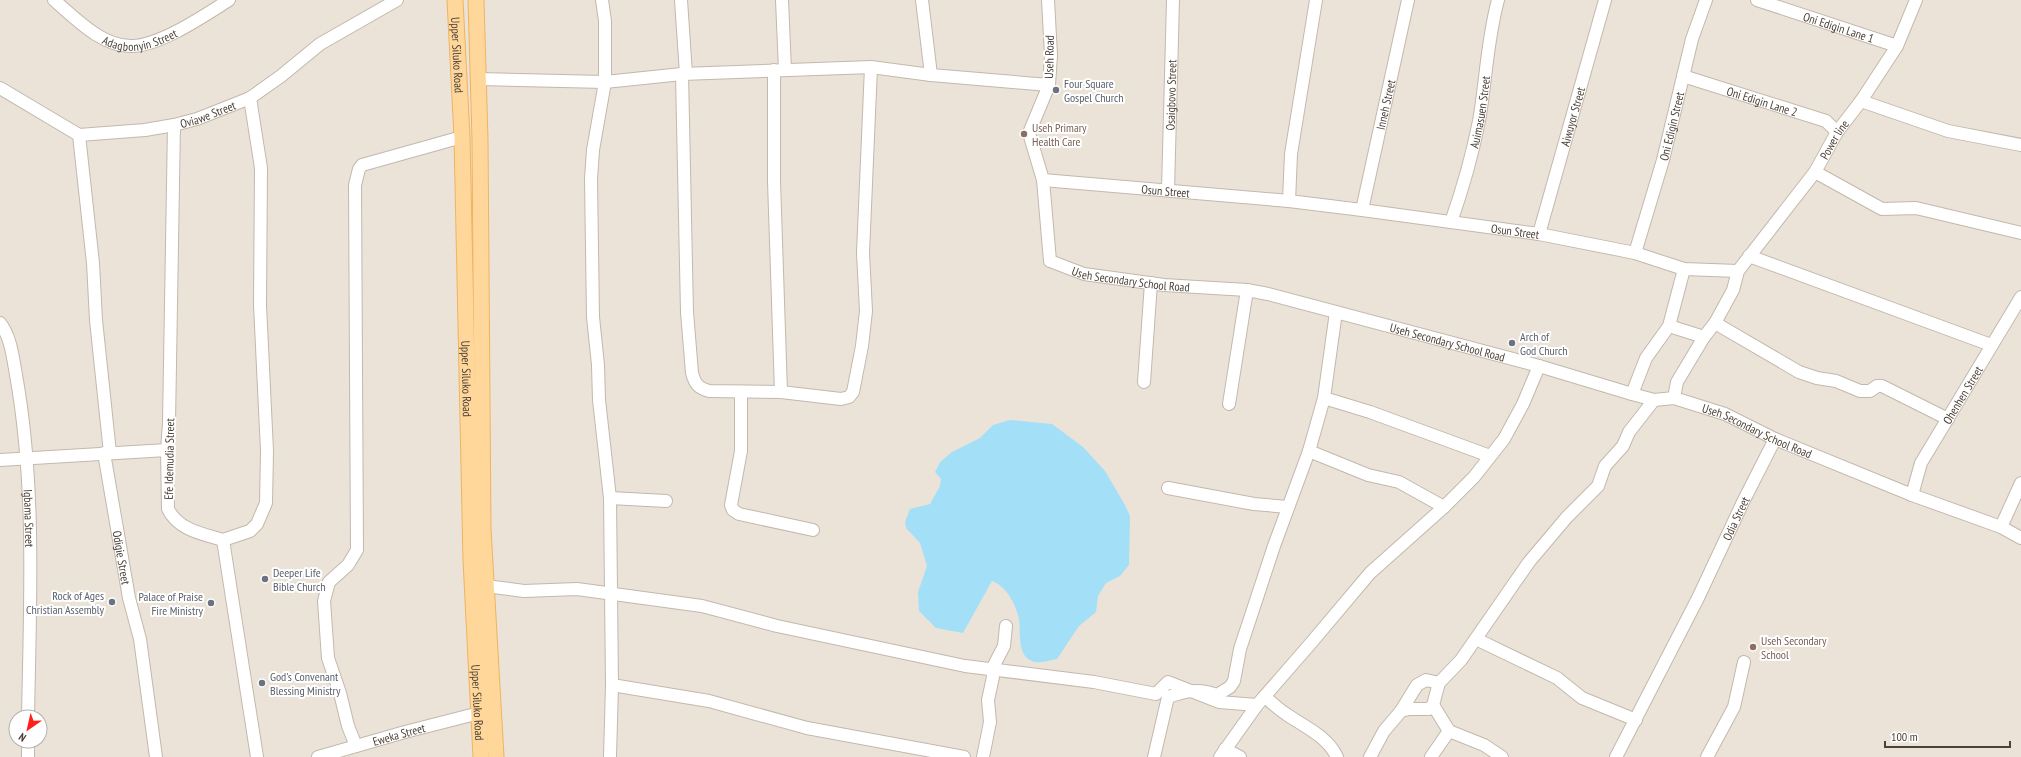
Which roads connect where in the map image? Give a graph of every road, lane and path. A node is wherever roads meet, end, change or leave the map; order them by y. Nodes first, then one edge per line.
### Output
1 (54, 0) edge
2 (229, 0) edge
3 (397, 0) edge
4 (455, 0) edge
5 (476, 0) edge
6 (602, 0) edge
7 (681, 0) edge
8 (782, 0) edge
9 (922, 0) edge
10 (1048, 0) edge
11 (1173, 0) edge
12 (1316, 0) edge
13 (1408, 0) edge
14 (1498, 0) edge
15 (1605, 0) edge
16 (1706, 0) edge
17 (1757, 0) edge
18 (1916, 0) edge
19 (1897, 46) junction
20 (871, 67) junction
21 (779, 70) junction
22 (684, 74) junction
23 (931, 75) junction
24 (1683, 76) junction
25 (479, 79) junction
26 (605, 82) junction
27 (1049, 85) junction
28 (0, 88) edge
29 (250, 98) junction
30 (1861, 102) junction
31 (174, 125) junction
32 (1837, 132) junction
33 (79, 135) junction
34 (462, 137) junction
35 (2021, 145) edge
36 (1815, 172) junction
37 (1042, 180) junction
38 (1168, 190) junction
39 (1289, 200) junction
40 (1362, 210) junction
41 (1451, 222) junction
42 (2021, 233) edge
43 (1539, 234) junction
44 (1635, 253) junction
45 (1749, 256) junction
46 (1684, 269) junction
47 (1738, 271) junction
48 (1151, 283) junction
49 (1247, 290) junction
50 (2021, 297) edge
51 (1336, 312) junction
52 (0, 323) edge
53 (1715, 323) junction
54 (1669, 326) junction
55 (1704, 337) junction
56 (1991, 345) junction
57 (1539, 366) junction
58 (1144, 382) dead end
59 (741, 392) junction
60 (781, 392) junction
61 (1632, 394) junction
62 (1324, 398) junction
63 (1674, 398) junction
64 (1654, 400) junction
65 (1229, 404) dead end
66 (1948, 419) junction
67 (1775, 439) junction
68 (167, 450) junction
69 (1309, 451) junction
70 (107, 453) junction
71 (1490, 456) junction
72 (26, 457) junction
73 (0, 460) edge
74 (2021, 483) edge
75 (1168, 488) dead end
76 (1912, 495) junction
77 (610, 498) junction
78 (666, 501) dead end
79 (1288, 507) junction
80 (1444, 507) junction
81 (2001, 527) junction
82 (813, 530) dead end
83 (2021, 538) edge
84 (223, 540) junction
85 (486, 586) junction
86 (611, 592) junction
87 (1006, 626) dead end
88 (1476, 639) junction
89 (1744, 662) dead end
90 (992, 669) junction
91 (1439, 683) junction
92 (612, 685) junction
93 (1190, 690) junction
94 (1261, 701) junction
95 (1433, 705) junction
96 (1644, 706) junction
97 (28, 709) edge
98 (1612, 710) junction
99 (487, 711) junction
100 (1401, 711) junction
101 (1636, 720) junction
102 (1449, 731) junction
103 (356, 746) junction
104 (1485, 751) edge
105 (1222, 753) edge
106 (156, 757) edge
107 (257, 757) edge
108 (318, 757) edge
109 (481, 757) edge
110 (496, 757) edge
111 (610, 757) edge
112 (964, 757) edge
113 (983, 757) edge
114 (1154, 757) edge
115 (1240, 757) edge
116 (1337, 757) edge
117 (1370, 757) edge
118 (1431, 757) edge
119 (1502, 757) edge
120 (1616, 757) edge
121 (1707, 757) edge

1 - 2 street, Adagbonyin Street
3 - 29 street, Oviawe Street
4 - 34 main road, Upper Siluko Road
5 - 25 main road, Upper Siluko Road
6 - 26 street
7 - 22 street
8 - 21 street
9 - 23 street
10 - 27 street, Useh Road
11 - 38 street, Osaigbovo Street
12 - 39 street
13 - 40 street, Inneh Street
14 - 41 street, Auimasuen Street
15 - 43 street, Aiwuyor Street
16 - 24 street, Oni Edigin Street
17 - 19 street, Oni Edigin Lane 1
18 - 19 street, Power line
19 - 30 street, Power line
20 - 21 street
20 - 23 street
20 - 60 street
21 - 22 street
21 - 60 street
22 - 26 street
22 - 59 street
23 - 27 street
24 - 32 street, Oni Edigin Lane 2
24 - 44 street, Oni Edigin Street
25 - 26 street
25 - 85 main road, Upper Siluko Road
26 - 77 street
27 - 37 street, Useh Road
28 - 33 street
29 - 31 street, Oviawe Street
29 - 84 street
30 - 32 street, Power line
30 - 35 street
31 - 33 street, Oviawe Street
31 - 68 street, Efe Idemudia Street
32 - 36 street, Power line
33 - 70 street, Odigie Street
34 - 99 main road, Upper Siluko Road
34 - 103 street
36 - 42 street
36 - 45 street, Power line
37 - 38 street, Osun Street
37 - 48 street, Useh Secondary School Road
38 - 39 street, Osun Street
39 - 40 street, Osun Street
40 - 41 street, Osun Street
41 - 43 street, Osun Street
43 - 44 street, Osun Street
44 - 46 street, Osun Street
45 - 47 street, Power line
45 - 56 street
46 - 47 street, Osun Street
46 - 54 street
47 - 53 street
48 - 49 street, Useh Secondary School Road
48 - 58 street
49 - 51 street, Useh Secondary School Road
49 - 65 street
50 - 56 street, Ohenhen Street
51 - 57 street, Useh Secondary School Road
51 - 62 street
52 - 72 street, Igbama Street
53 - 55 street
53 - 66 street
54 - 55 street
54 - 61 street
55 - 63 street
56 - 66 street, Ohenhen Street
57 - 61 street, Useh Secondary School Road
57 - 71 street
59 - 60 street
59 - 82 street
61 - 64 street, Useh Secondary School Road
62 - 69 street
62 - 71 street
63 - 64 street, Useh Secondary School Road
63 - 67 street, Useh Secondary School Road
64 - 88 street
66 - 76 street, Ohenhen Street
67 - 76 street, Useh Secondary School Road
67 - 96 street, Odia Street
68 - 70 street
68 - 84 street, Efe Idemudia Street
69 - 79 street
69 - 80 street
70 - 72 street
70 - 106 street, Odigie Street
71 - 80 street
72 - 73 street
72 - 97 street, Igbama Street
74 - 81 street
75 - 79 street
76 - 81 street, Useh Secondary School Road
77 - 78 street
77 - 86 street
79 - 93 street
80 - 94 street
81 - 83 street, Useh Secondary School Road
84 - 107 street
85 - 86 street
85 - 99 main road, Upper Siluko Road
86 - 90 street
86 - 92 street
87 - 90 street
88 - 91 street
88 - 98 street
89 - 121 street
90 - 93 street
90 - 113 street
91 - 95 street
91 - 100 street
92 - 111 street
92 - 112 street
93 - 94 street
93 - 114 street
94 - 105 street
94 - 116 street
95 - 100 street
95 - 102 street
96 - 98 street
96 - 101 street, Odia Street
98 - 101 street
99 - 103 street, Eweka Street
99 - 109 main road, Upper Siluko Road
99 - 110 main road, Upper Siluko Road
100 - 117 street
101 - 120 street, Odia Street
102 - 104 street
102 - 118 street
103 - 108 street, Eweka Street
104 - 119 street
105 - 115 street

